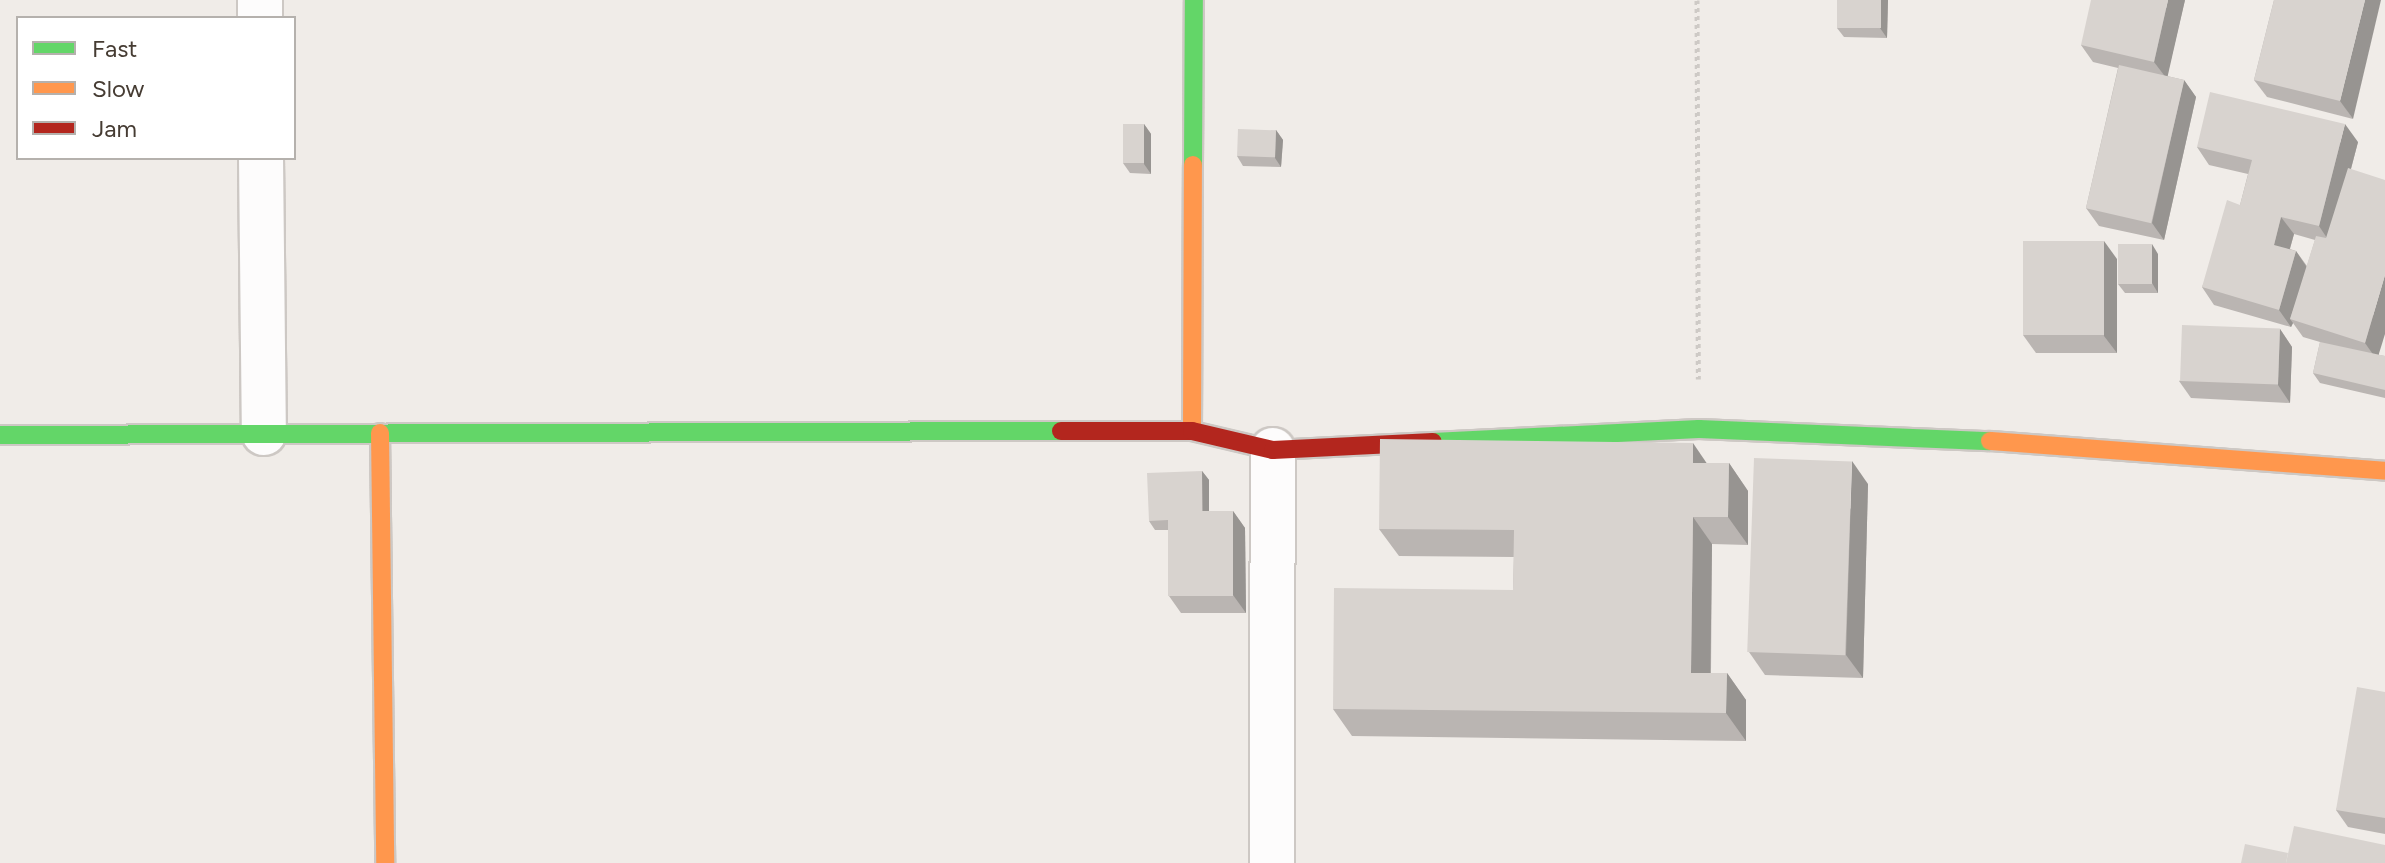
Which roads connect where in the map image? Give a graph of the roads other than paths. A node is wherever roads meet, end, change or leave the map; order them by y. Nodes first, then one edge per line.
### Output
1 (1194, 0) edge
2 (261, 160) edge
3 (1192, 431) junction
4 (264, 433) junction
5 (380, 433) junction
6 (0, 435) edge
7 (1273, 450) junction
8 (2385, 471) edge
9 (385, 863) edge
10 (1272, 863) edge

1 - 3 street
2 - 4 street
3 - 5 street
3 - 7 street
4 - 5 street
4 - 6 street
5 - 9 street
7 - 8 street
7 - 10 street

